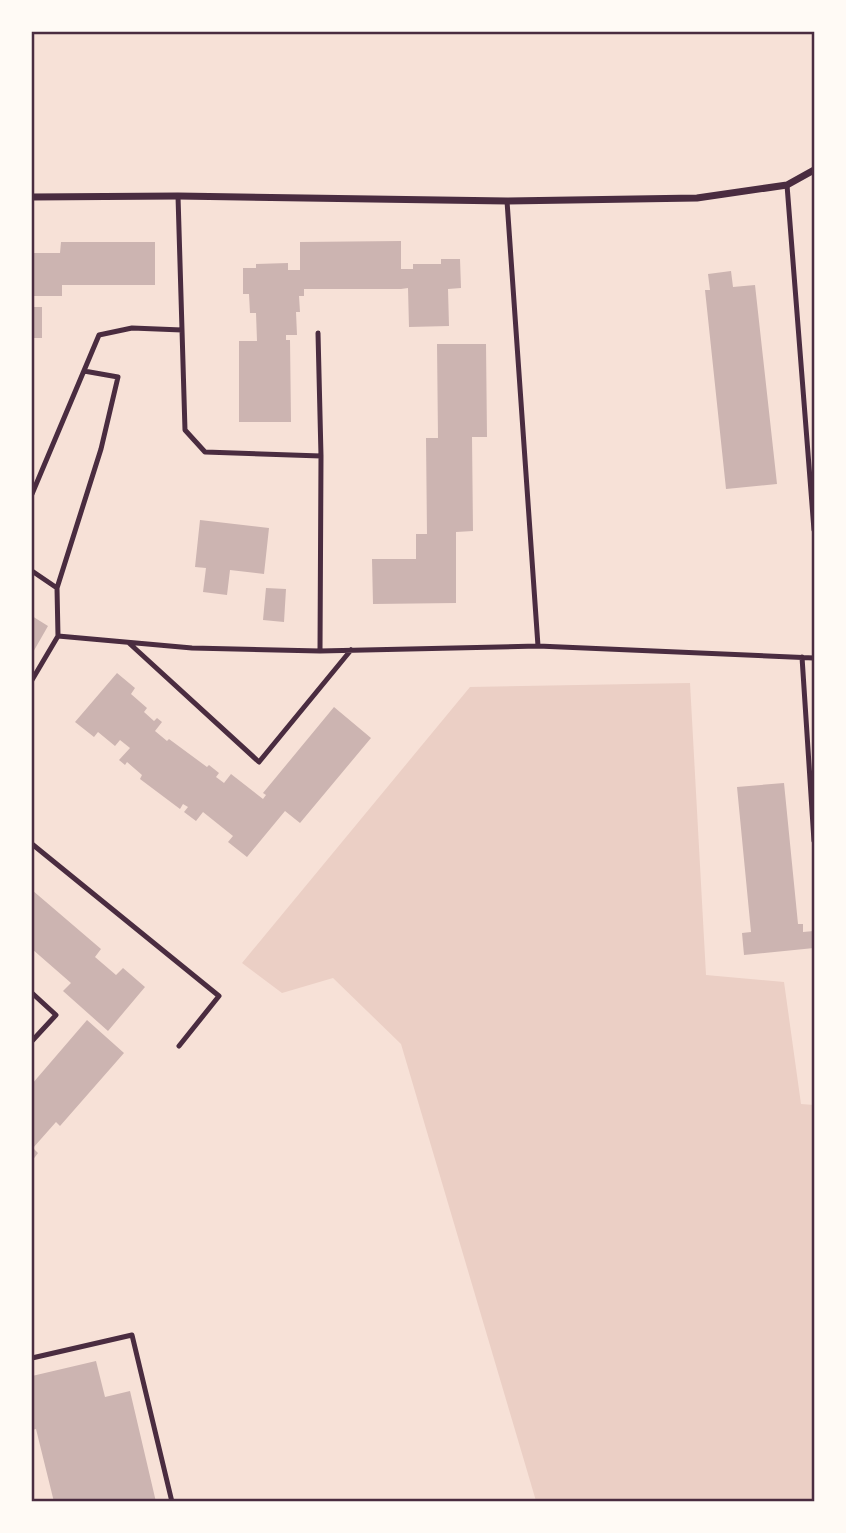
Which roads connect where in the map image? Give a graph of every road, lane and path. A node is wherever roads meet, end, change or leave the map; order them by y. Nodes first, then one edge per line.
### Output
1 (814, 170) edge
2 (787, 185) junction
3 (178, 196) junction
4 (32, 197) edge
5 (507, 201) junction
6 (183, 330) junction
7 (318, 333) dead end
8 (83, 371) junction
9 (321, 456) junction
10 (32, 494) edge
11 (814, 530) edge
12 (32, 571) edge
13 (57, 588) junction
14 (58, 636) junction
15 (129, 642) junction
16 (538, 646) junction
17 (351, 650) junction
18 (320, 651) junction
19 (802, 657) junction
20 (814, 658) edge
21 (32, 680) edge
22 (814, 841) edge
23 (32, 844) edge
24 (32, 993) edge
25 (32, 1041) edge
26 (179, 1046) dead end
27 (32, 1358) edge
28 (172, 1502) edge

1 - 2 street
2 - 5 street
2 - 11 lane
3 - 4 street
3 - 5 street
3 - 6 lane
5 - 16 lane
6 - 8 lane
6 - 9 lane
7 - 9 lane
8 - 10 lane
8 - 13 lane
9 - 18 lane
12 - 13 lane
13 - 14 lane
14 - 15 lane
14 - 21 lane
15 - 17 lane
15 - 18 lane
16 - 17 lane
16 - 19 lane
17 - 18 lane
19 - 20 lane
19 - 22 lane
23 - 26 lane
24 - 25 lane
27 - 28 lane

